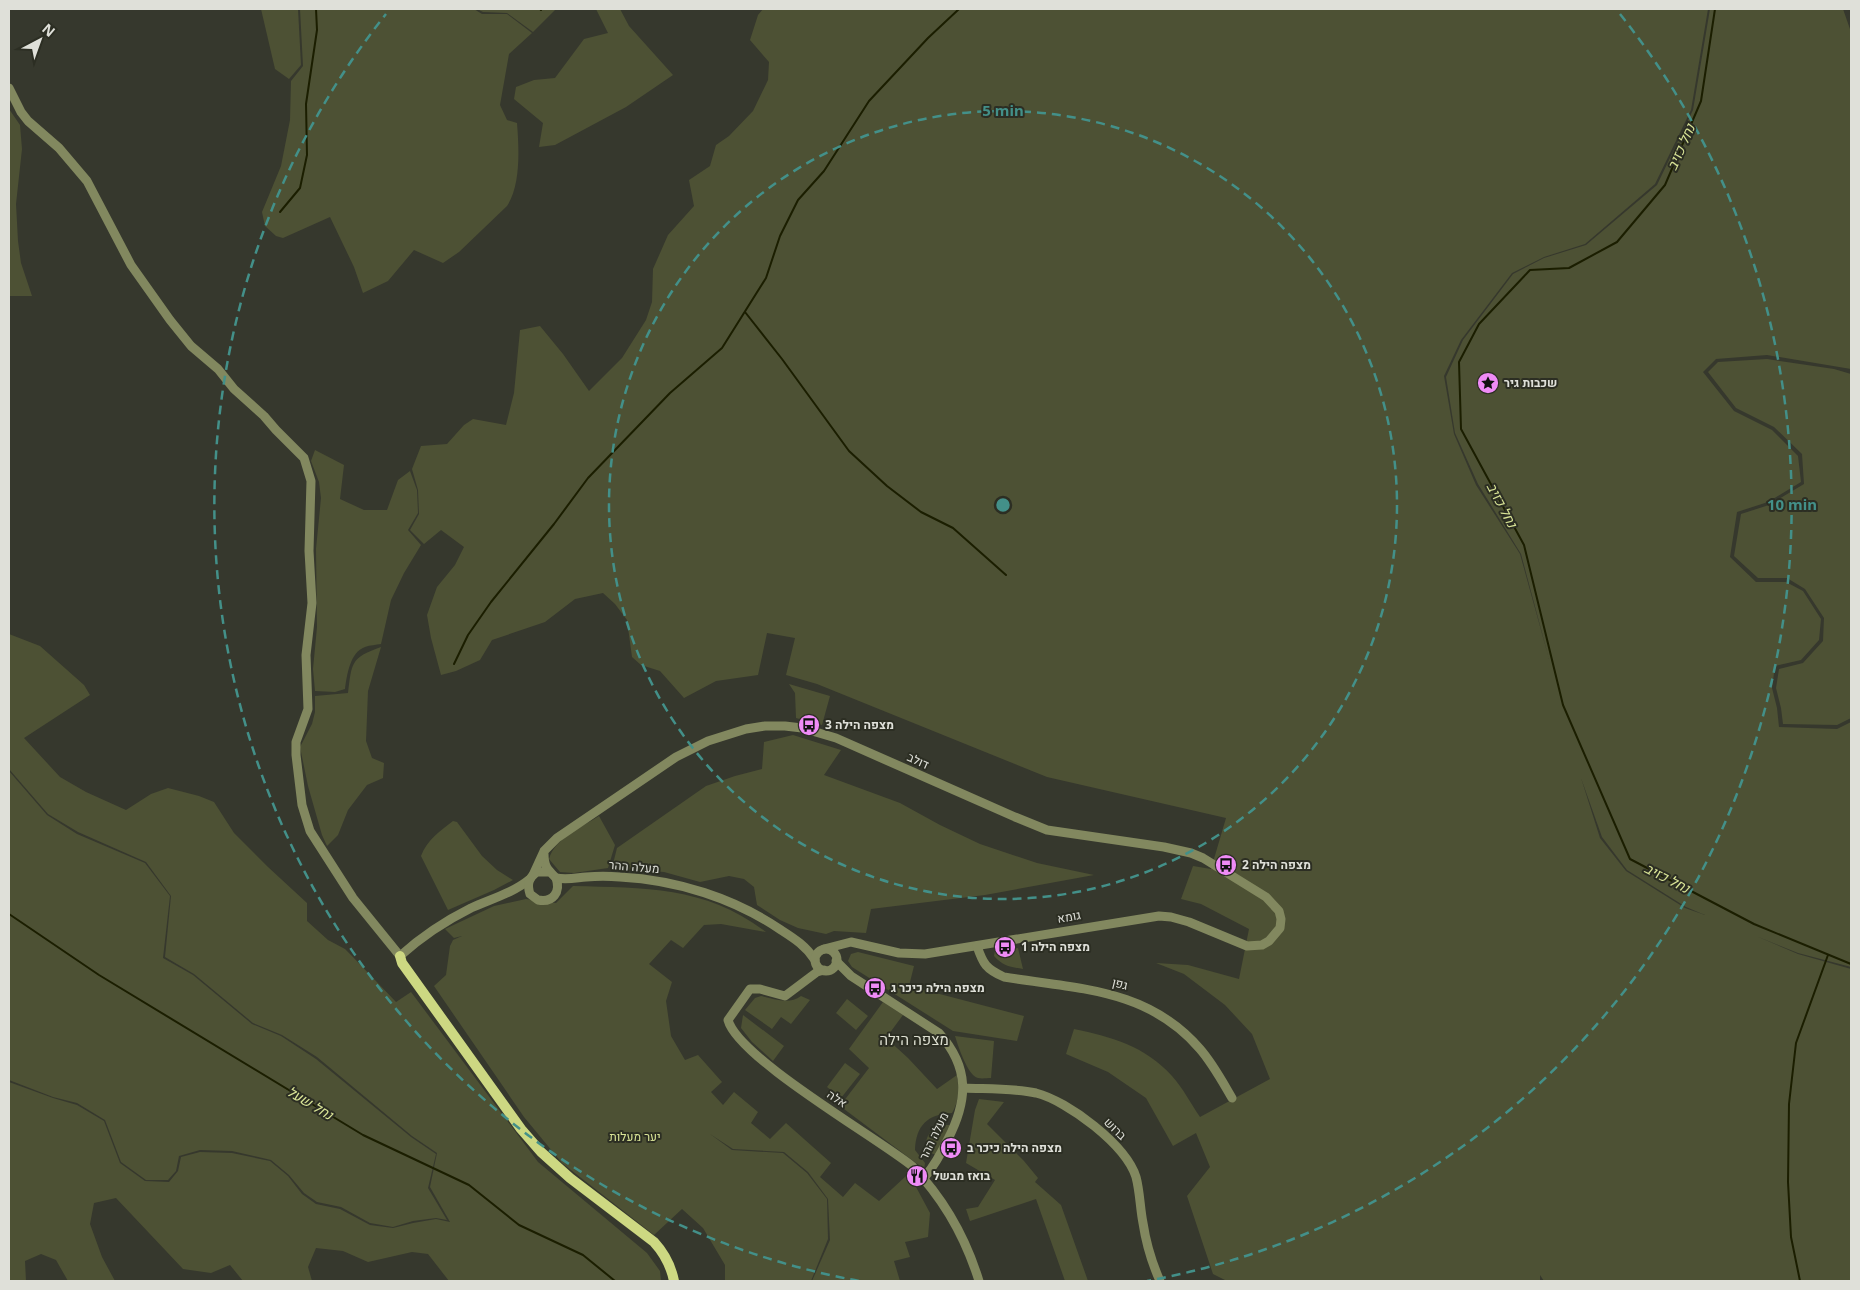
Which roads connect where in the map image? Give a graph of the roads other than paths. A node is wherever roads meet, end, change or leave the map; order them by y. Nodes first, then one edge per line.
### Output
1 (9, 88) edge
2 (544, 851) junction
3 (548, 872) junction
4 (532, 876) junction
5 (556, 878) junction
6 (577, 878) junction
7 (510, 892) junction
8 (557, 892) junction
9 (534, 898) junction
10 (1280, 928) joint
11 (796, 940) junction
12 (851, 942) junction
13 (977, 946) junction
14 (823, 949) junction
15 (400, 956) junction
16 (836, 959) junction
17 (815, 962) junction
18 (826, 970) junction
19 (851, 976) junction
20 (803, 982) junction
21 (964, 1088) junction
22 (1232, 1098) dead end
23 (924, 1178) junction
24 (674, 1281) edge
25 (979, 1281) edge
26 (1160, 1281) edge

1 - 15 street
2 - 3 street
2 - 4 street, דולב
2 - 10 street, דולב
3 - 4 street
3 - 5 street
4 - 7 street
4 - 9 street
5 - 6 street, מעלה ההר
5 - 8 street
6 - 8 street
6 - 11 street, מעלה ההר
7 - 9 street
7 - 15 street
8 - 9 street
10 - 13 street, גומא
11 - 14 street, מעלה ההר
11 - 17 street, מעלה ההר
12 - 13 street, גומא
12 - 14 street
12 - 16 street
13 - 22 street, גפן
14 - 16 street
14 - 17 street
15 - 24 main road
16 - 18 street
16 - 19 street, מעלה ההר
17 - 18 street
17 - 20 street, אלה
18 - 19 street, מעלה ההר
18 - 20 street, אלה
19 - 21 street, מעלה ההר
20 - 23 street, אלה
21 - 23 street, מעלה ההר
21 - 26 street, ברוש
23 - 25 street, אלה

